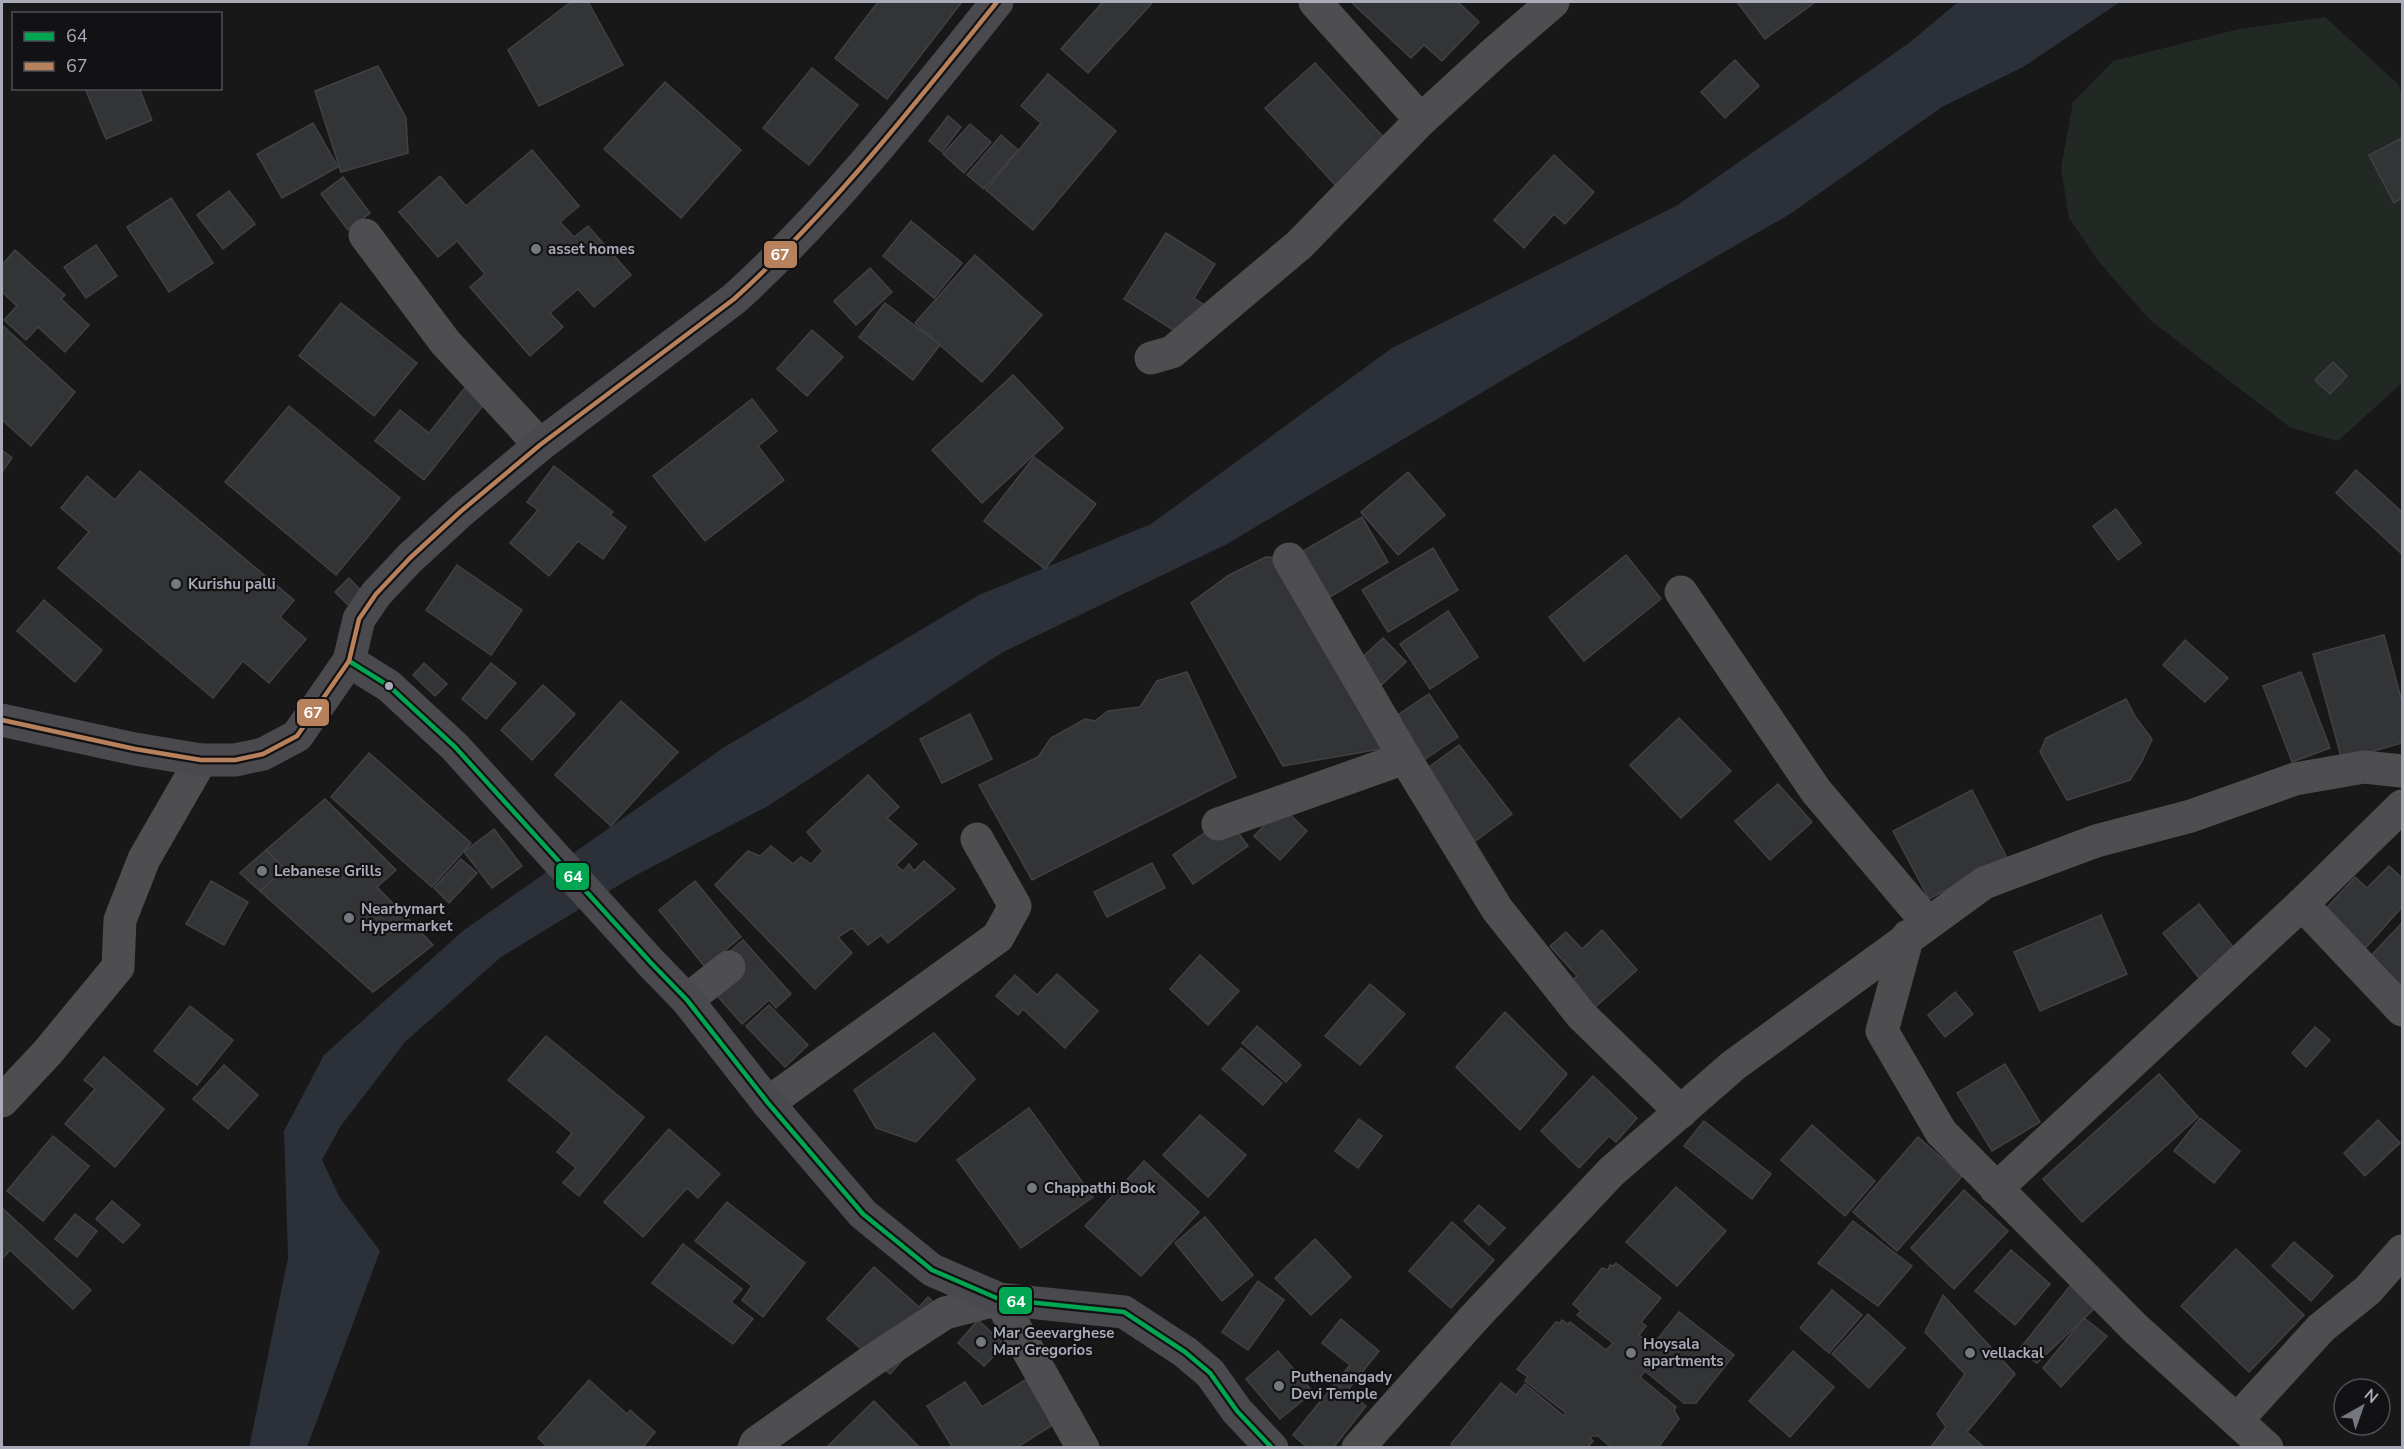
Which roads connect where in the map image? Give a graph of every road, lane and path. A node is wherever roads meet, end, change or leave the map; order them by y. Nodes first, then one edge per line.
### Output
1 (997, 2) edge
2 (1315, 2) edge
3 (1553, 2) edge
4 (1421, 120) junction
5 (365, 235) dead end
6 (1151, 358) dead end
7 (540, 445) junction
8 (1289, 559) dead end
9 (1681, 592) dead end
10 (349, 661) junction
11 (2, 720) edge
12 (1405, 758) junction
13 (201, 760) junction
14 (2403, 771) edge
15 (2403, 806) edge
16 (1218, 824) dead end
17 (977, 839) dead end
18 (2302, 904) junction
19 (1918, 929) junction
20 (729, 967) dead end
21 (687, 1000) junction
22 (2403, 1010) edge
23 (2, 1101) edge
24 (768, 1103) junction
25 (1681, 1112) junction
26 (1996, 1189) junction
27 (2402, 1251) edge
28 (999, 1299) junction
29 (2237, 1420) junction
30 (757, 1446) edge
31 (1083, 1448) edge
32 (1272, 1448) edge
33 (1358, 1448) edge
34 (2267, 1448) edge

1 - 7 main road
2 - 4 street
3 - 4 street
4 - 6 street
5 - 7 street
7 - 10 main road
8 - 12 street
9 - 19 street
10 - 13 main road
10 - 21 main road
11 - 13 main road
12 - 16 street
12 - 25 street
13 - 23 street
14 - 19 street
15 - 18 street
17 - 24 street
18 - 22 street
18 - 26 street
19 - 25 street
19 - 26 street
20 - 21 street
21 - 24 main road
24 - 28 main road
25 - 33 street
26 - 29 street
27 - 29 street
28 - 30 street
28 - 31 street
28 - 32 main road
29 - 34 street

